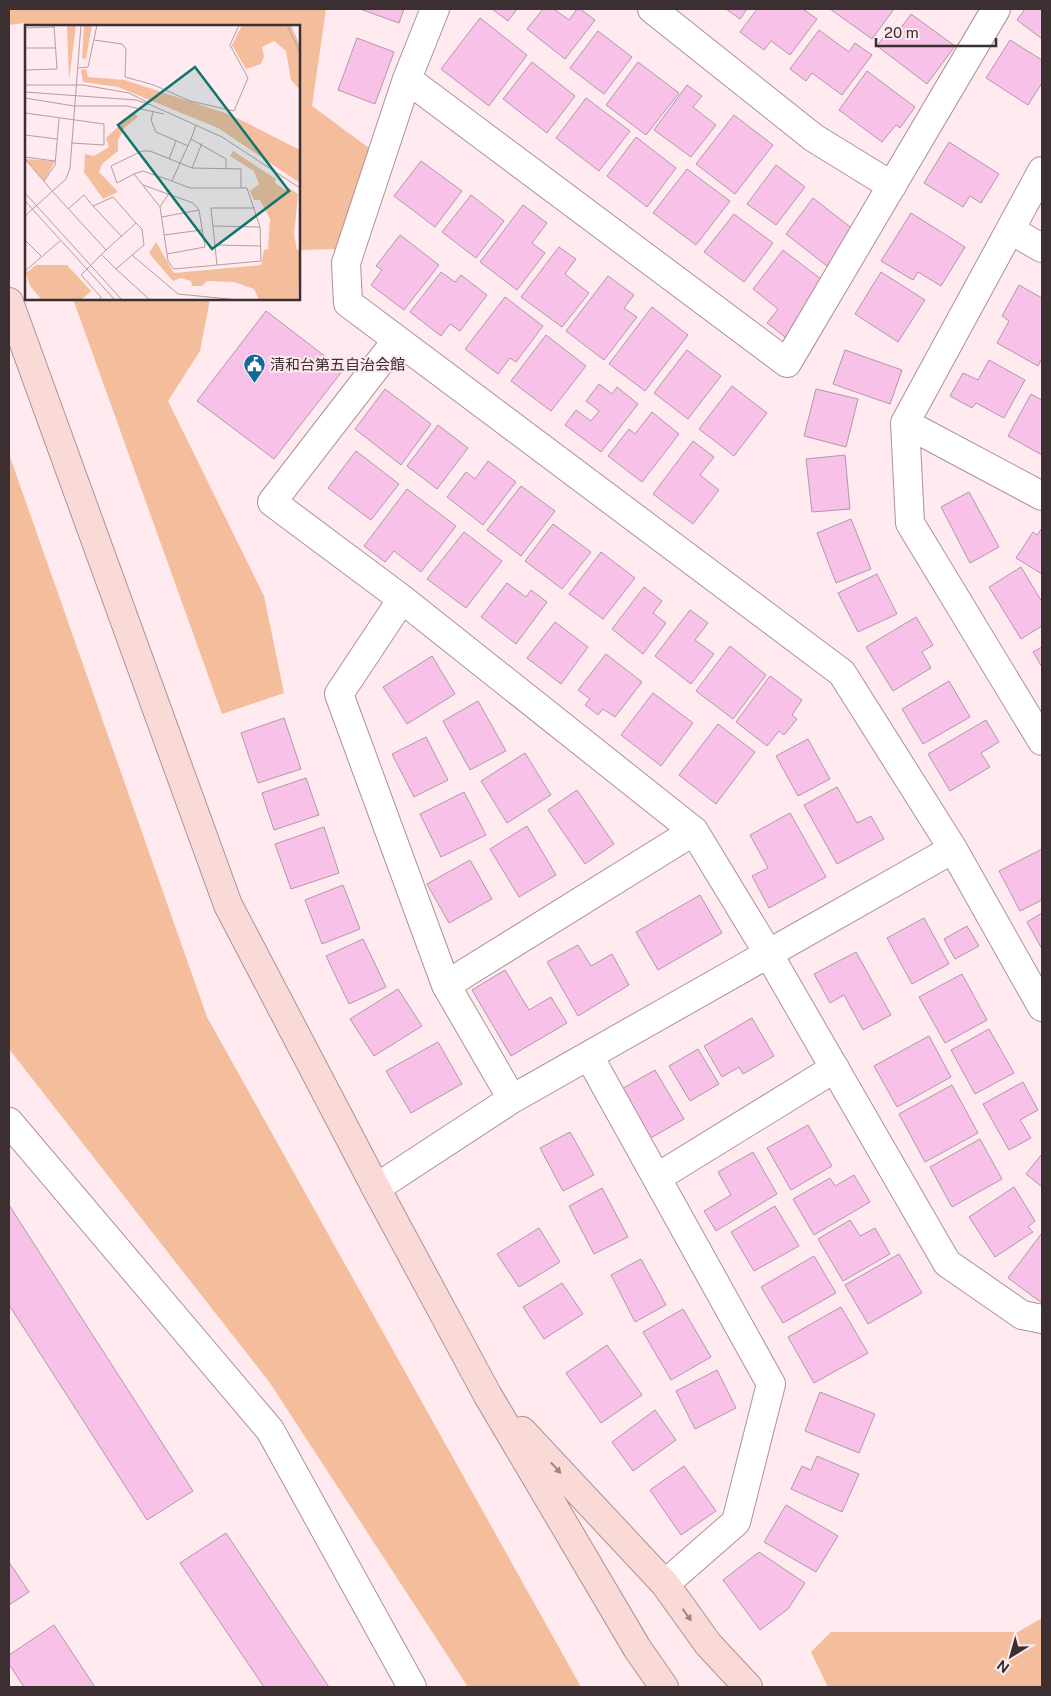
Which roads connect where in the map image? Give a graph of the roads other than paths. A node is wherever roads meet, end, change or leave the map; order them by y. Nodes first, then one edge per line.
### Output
1 (435, 9) edge
2 (652, 9) edge
3 (996, 9) edge
4 (407, 79) junction
5 (1042, 172) edge
6 (892, 186) junction
7 (1010, 230) junction
8 (1042, 248) edge
9 (9, 302) edge
10 (397, 340) junction
11 (905, 423) junction
12 (1042, 496) edge
13 (402, 599) junction
14 (1042, 741) edge
15 (694, 831) junction
16 (953, 849) junction
17 (768, 953) junction
18 (446, 985) junction
19 (1042, 1007) edge
20 (589, 1056) junction
21 (834, 1068) junction
22 (512, 1099) junction
23 (9, 1122) edge
24 (658, 1177) junction
25 (376, 1188) junction
26 (1042, 1319) edge
27 (487, 1394) junction
28 (665, 1584) junction
29 (637, 1648) junction
30 (412, 1687) edge
31 (643, 1687) edge
32 (664, 1687) edge
33 (748, 1687) edge

1 - 4 street
2 - 6 street
3 - 6 street
4 - 6 street
4 - 10 street
5 - 7 street
7 - 8 street
7 - 11 street
9 - 25 street
10 - 13 street
10 - 16 street
11 - 12 street
11 - 14 street
13 - 15 street
13 - 18 street
15 - 17 street
15 - 18 street
16 - 17 street
16 - 19 street
17 - 20 street
17 - 21 street
18 - 22 street
20 - 22 street
20 - 24 street
21 - 24 street
21 - 26 street
22 - 25 street
23 - 30 street
24 - 28 street
25 - 27 street
27 -> 28 street
27 - 29 street
28 -> 33 street
29 - 31 street
29 - 32 street

